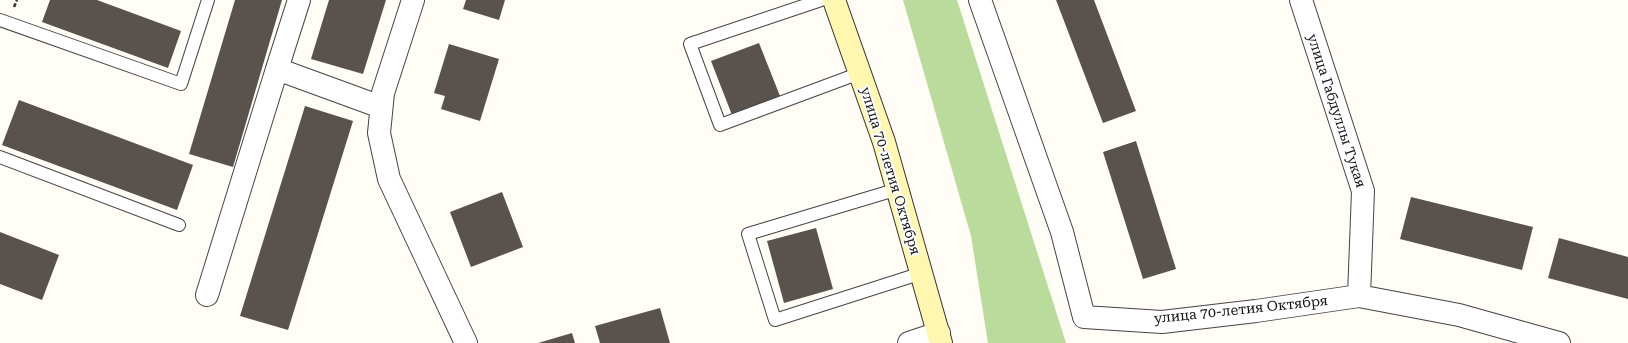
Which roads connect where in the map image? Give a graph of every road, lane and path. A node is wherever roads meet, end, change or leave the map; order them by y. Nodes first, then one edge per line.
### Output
1 (208, 0) edge
2 (298, 0) edge
3 (413, 0) edge
4 (821, 0) edge
5 (834, 0) edge
6 (980, 0) edge
7 (1301, 0) edge
8 (0, 20) edge
9 (277, 69) junction
10 (860, 73) junction
11 (381, 107) junction
12 (0, 157) edge
13 (898, 189) junction
14 (179, 225) dead end
15 (922, 273) junction
16 (207, 295) dead end
17 (1359, 296) junction
18 (940, 338) edge
19 (466, 343) edge
20 (910, 343) edge
21 (1559, 343) edge

1 - 8 lane
2 - 9 street
3 - 11 street
4 - 10 lane
5 - 10 main road, улица 70-летия Октября
6 - 17 street, улица 70-летия Октября
7 - 17 street, улица Габдуллы Тукая
9 - 11 street
9 - 16 street
10 - 13 main road, улица 70-летия Октября
11 - 19 street
12 - 14 lane
13 - 15 main road, улица 70-летия Октября
13 - 15 lane
15 - 18 main road, улица 70-летия Октября
17 - 21 street, улица 70-летия Октября
18 - 20 street

